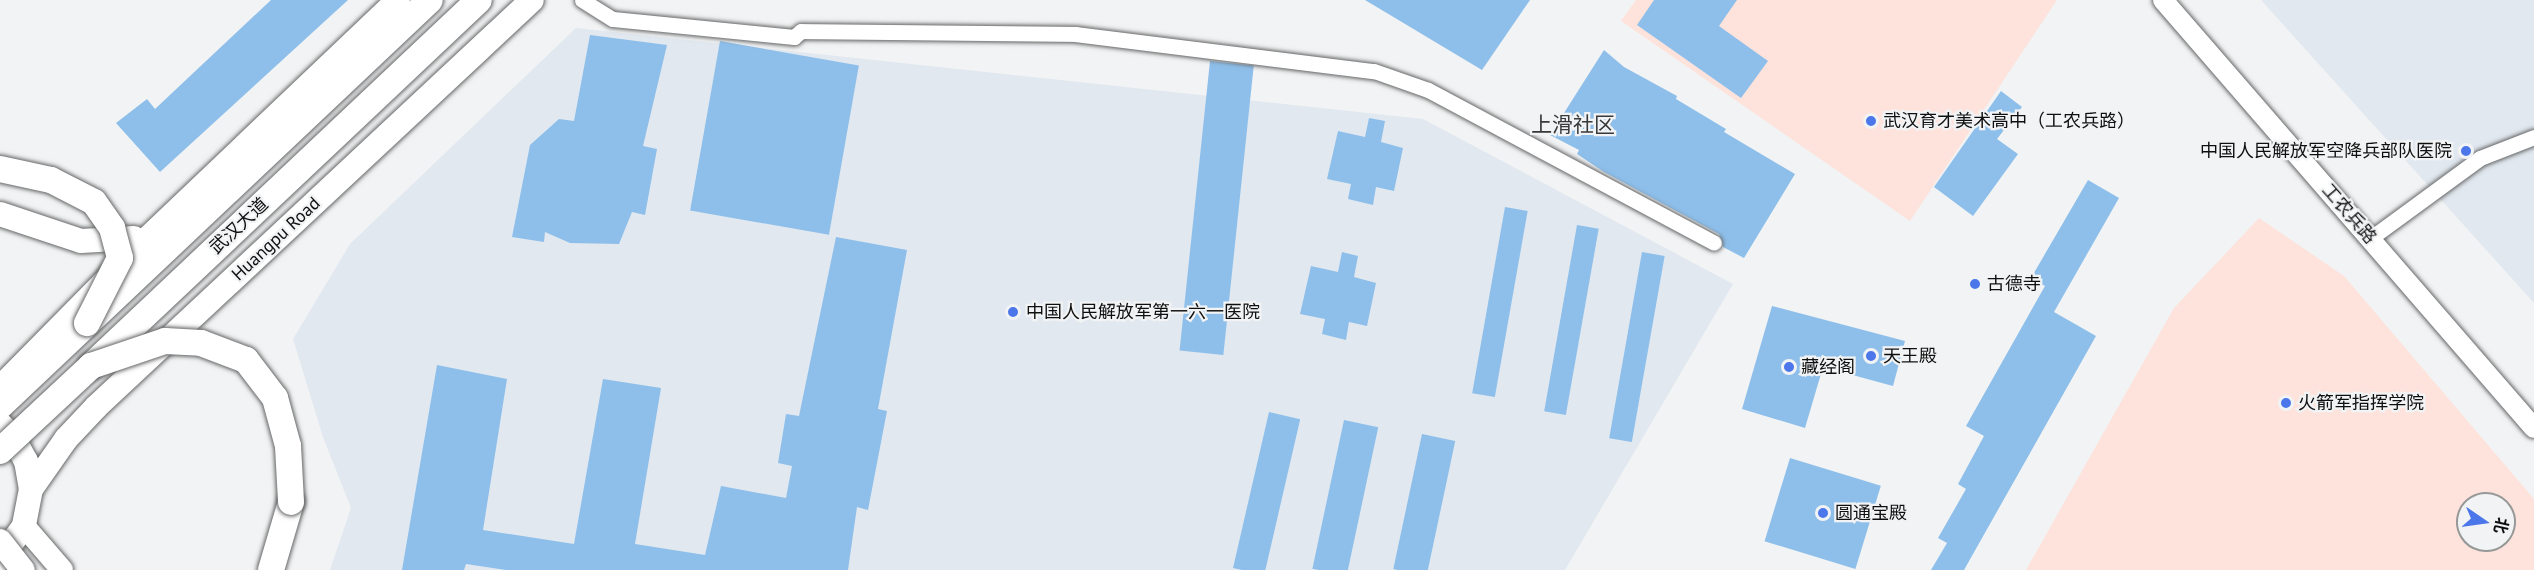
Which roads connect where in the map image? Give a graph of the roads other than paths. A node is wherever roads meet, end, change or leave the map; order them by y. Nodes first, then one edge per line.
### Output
1 (398, 0) edge
2 (430, 0) edge
3 (478, 0) edge
4 (532, 0) edge
5 (582, 0) edge
6 (2163, 0) edge
7 (2178, 0) edge
8 (2534, 137) edge
9 (0, 169) edge
10 (0, 214) edge
11 (2379, 232) junction
12 (148, 237) junction
13 (1714, 243) dead end
14 (87, 323) junction
15 (91, 366) junction
16 (0, 388) edge
17 (0, 406) edge
18 (2534, 410) edge
19 (0, 424) edge
20 (2534, 428) edge
21 (0, 451) edge
22 (31, 489) junction
23 (24, 526) junction
24 (0, 541) edge
25 (0, 559) edge
26 (23, 570) edge
27 (62, 570) edge
28 (271, 570) edge

1 - 12 main road
2 - 14 highway, 武汉大道
3 - 15 highway, 武汉大道
4 - 22 main road, Huangpu Road
5 - 13 street
6 - 20 street, 工农兵路
7 - 11 street, 工农兵路
8 - 11 street
9 - 14 highway, bridge
10 - 12 main road
11 - 18 street, 工农兵路
12 - 16 main road
14 - 17 highway, 武汉大道
15 - 21 highway, 武汉大道, bridge
15 - 28 highway, bridge
19 - 22 main road, Huangpu Road
22 - 23 main road, Huangpu Road
23 - 25 main road, Huangpu Road
23 - 27 main road
24 - 26 main road, bridge

